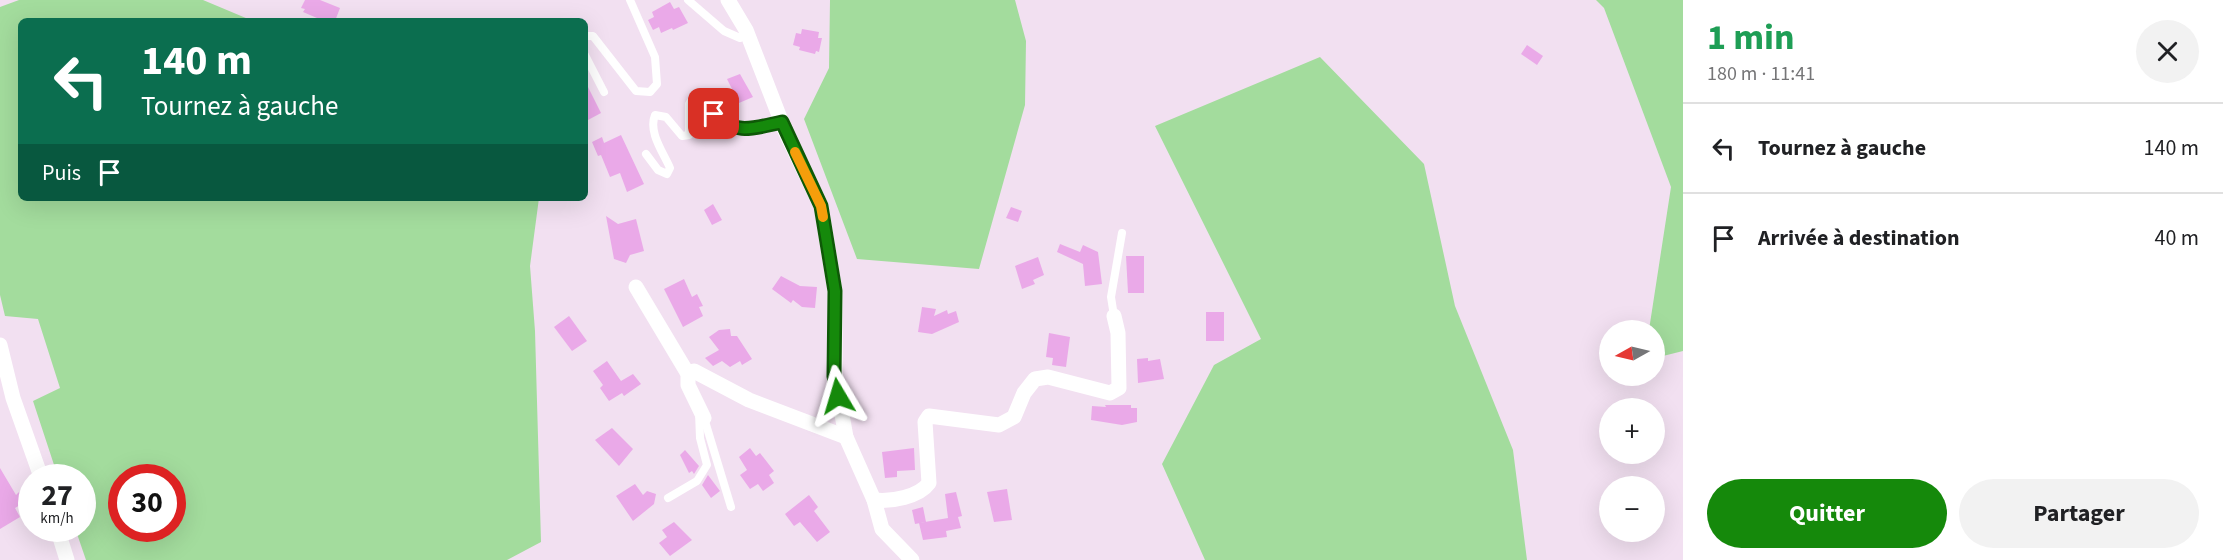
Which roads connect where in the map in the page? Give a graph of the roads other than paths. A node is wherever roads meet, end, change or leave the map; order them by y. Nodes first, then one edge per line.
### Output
1 (630, 0) edge
2 (687, 0) edge
3 (728, 0) edge
4 (746, 30) junction
5 (588, 36) edge
6 (588, 61) edge
7 (604, 92) dead end
8 (782, 122) junction
9 (646, 154) dead end
10 (1122, 233) dead end
11 (636, 287) dead end
12 (1114, 316) joint
13 (1, 355) edge
14 (688, 374) junction
15 (702, 413) junction
16 (846, 437) junction
17 (37, 464) edge
18 (668, 498) dead end
19 (874, 500) junction
20 (731, 507) dead end
21 (61, 542) edge
22 (67, 560) edge
23 (912, 560) edge

1 - 5 lane
2 - 4 lane
3 - 4 street
4 - 8 street
6 - 7 lane
8 - 9 lane
8 - 16 street
10 - 12 lane
11 - 14 street
12 - 19 street
13 - 17 street
14 - 15 street
14 - 16 street
15 - 18 lane
15 - 20 lane
16 - 19 street
19 - 23 street
21 - 22 street

